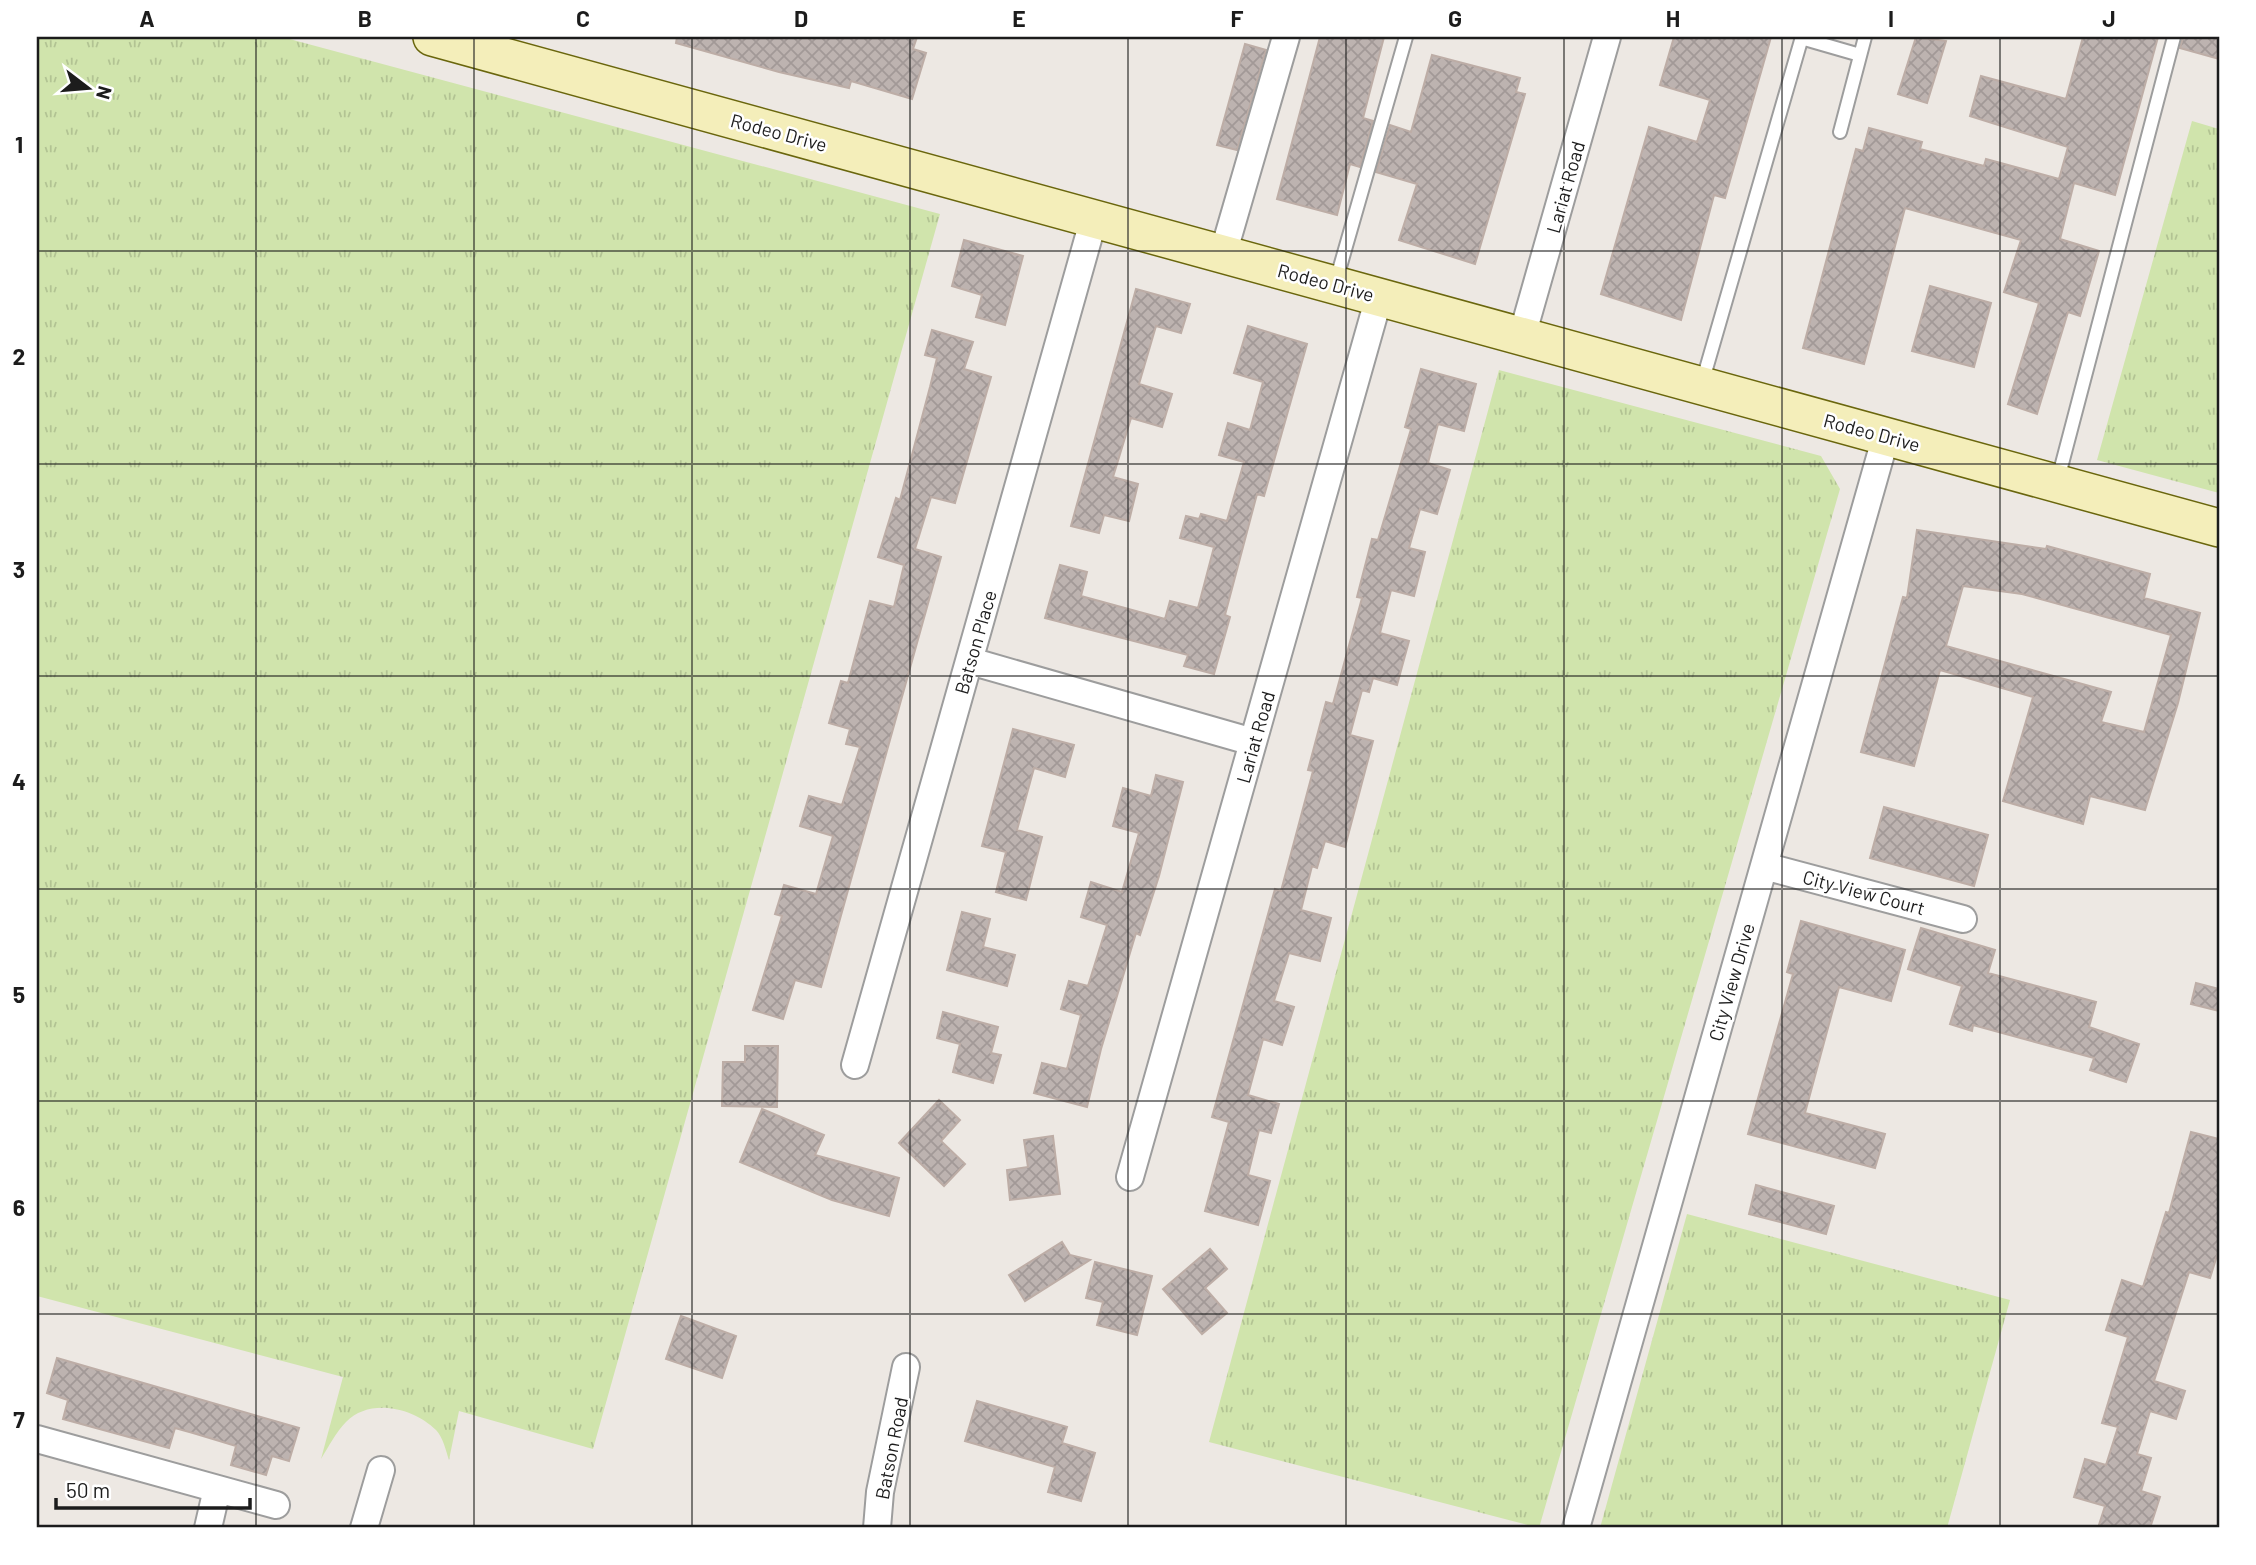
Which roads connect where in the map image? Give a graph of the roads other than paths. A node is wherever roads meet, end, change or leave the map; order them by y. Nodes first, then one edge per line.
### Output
1 (432, 37) edge
2 (1286, 37) edge
3 (1406, 37) edge
4 (1607, 37) edge
5 (1865, 37) edge
6 (2174, 37) edge
7 (1801, 38) edge
8 (498, 46) edge
9 (1860, 55) junction
10 (1840, 132) dead end
11 (1094, 218) junction
12 (1223, 254) junction
13 (1335, 285) junction
14 (1379, 297) junction
15 (1522, 336) junction
16 (1702, 386) junction
17 (1886, 436) junction
18 (2057, 483) junction
19 (2219, 528) edge
20 (970, 661) junction
21 (1253, 742) junction
22 (1764, 866) junction
23 (1963, 919) dead end
24 (855, 1065) dead end
25 (1130, 1177) dead end
26 (906, 1367) dead end
27 (38, 1443) edge
28 (381, 1470) dead end
29 (217, 1489) junction
30 (276, 1505) dead end
31 (208, 1528) edge
32 (364, 1528) edge
33 (877, 1528) edge
34 (1576, 1528) edge

1 - 8 street, Rodeo Drive
2 - 12 street
3 - 13 lane
4 - 15 street, Lariat Road
5 - 9 lane
6 - 18 lane
7 - 9 lane
7 - 16 lane
8 - 11 street, Rodeo Drive
9 - 10 lane
11 - 12 street, Rodeo Drive
11 - 20 street, Batson Place
12 - 13 street, Rodeo Drive
13 - 14 street, Rodeo Drive
14 - 15 street, Rodeo Drive
14 - 21 street, Lariat Road
15 - 16 street, Rodeo Drive
16 - 17 street, Rodeo Drive
17 - 18 street, Rodeo Drive
17 - 22 street, City View Drive
18 - 19 street, Rodeo Drive
20 - 21 street
20 - 24 street, Batson Place
21 - 25 street, Lariat Road
22 - 23 street, City View Court
22 - 34 street, City View Drive
26 - 33 street, Batson Road
27 - 29 street
28 - 32 street
29 - 30 street
29 - 31 street

